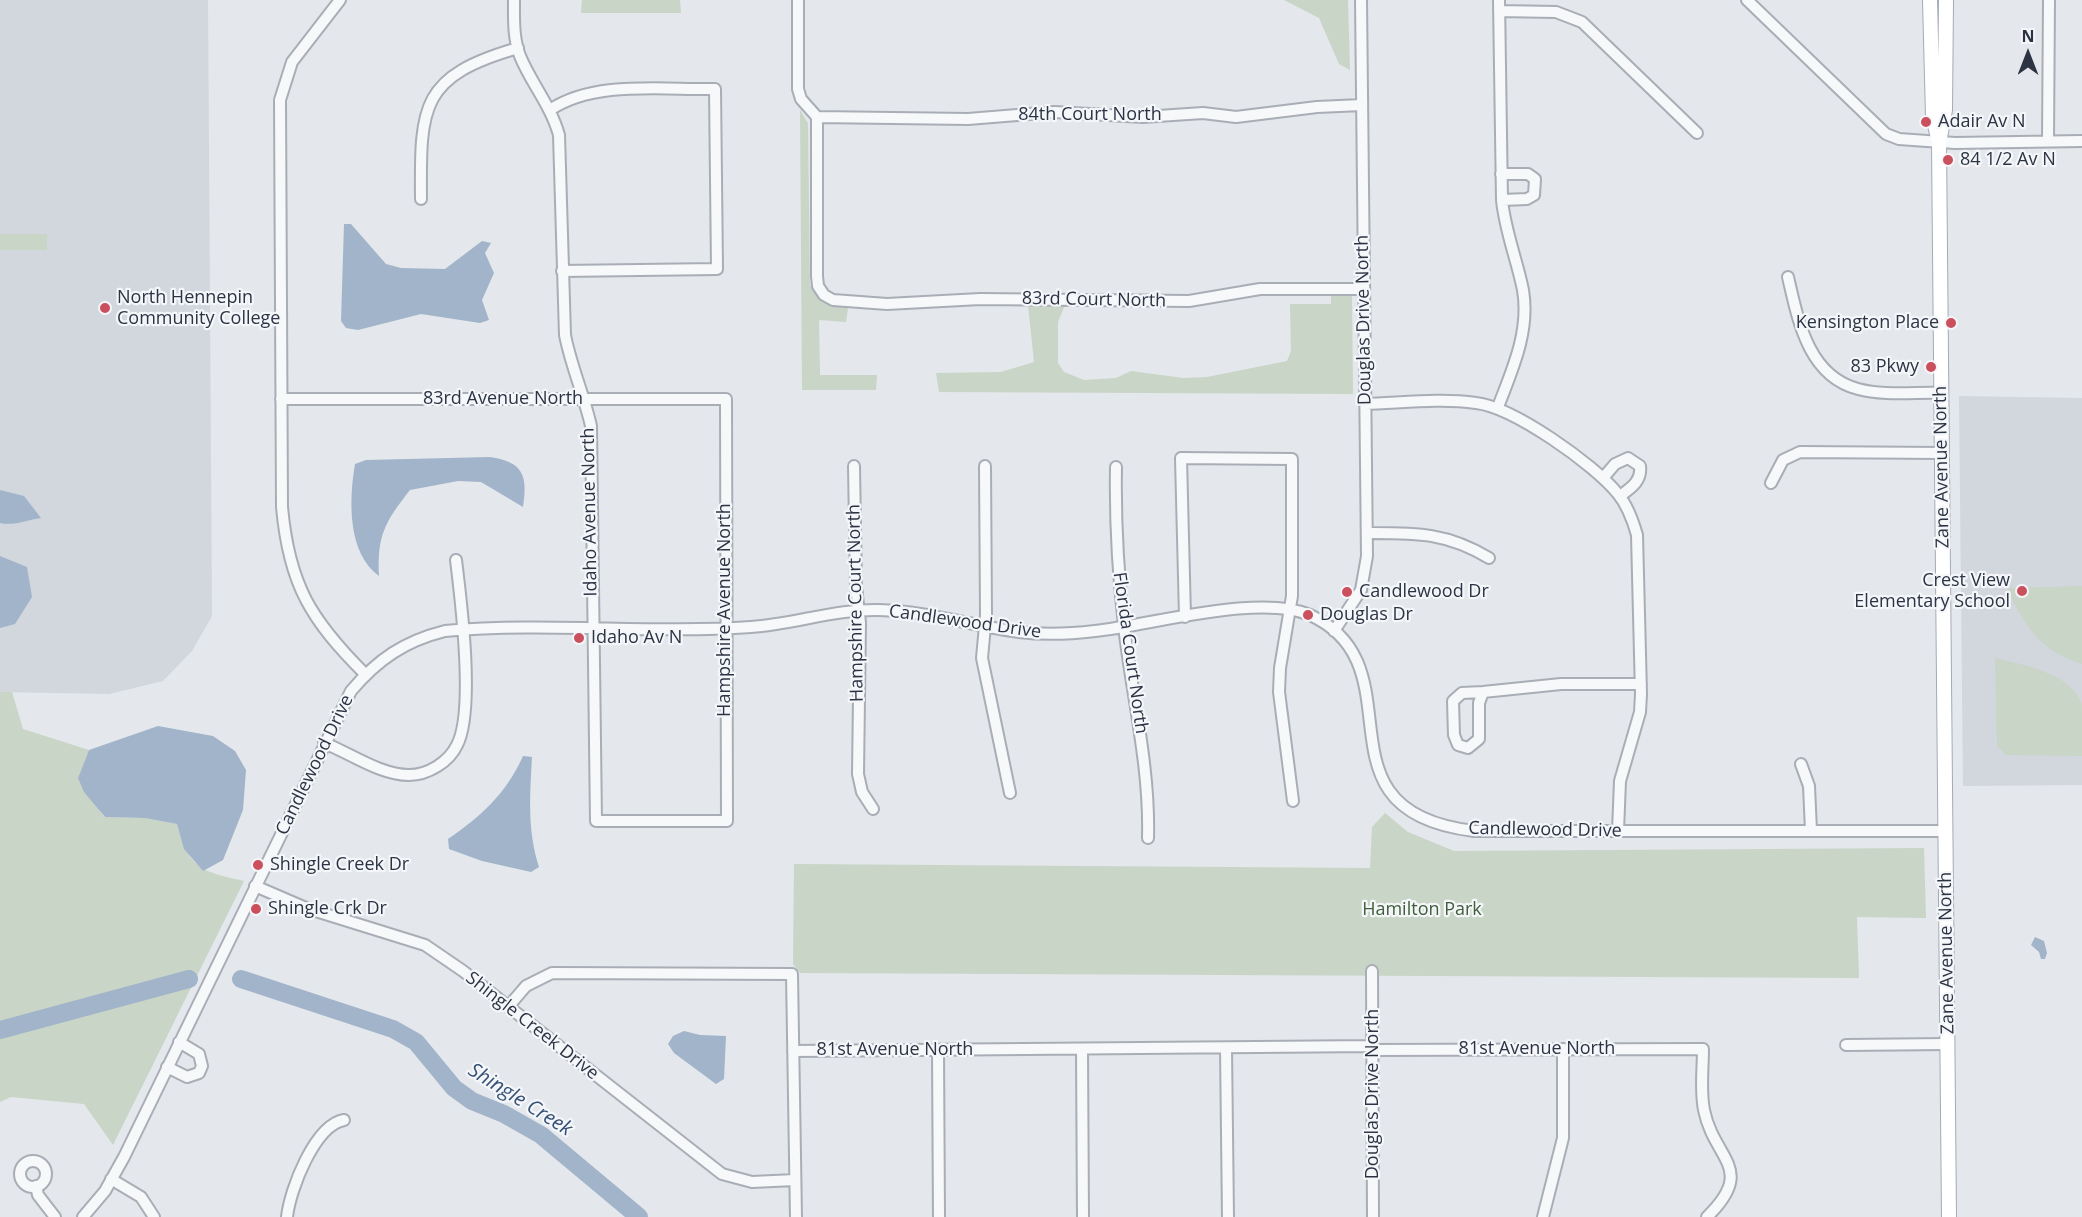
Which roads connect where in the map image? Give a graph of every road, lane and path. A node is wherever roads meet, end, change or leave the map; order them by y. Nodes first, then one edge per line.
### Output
1 (340, 0) edge
2 (514, 0) edge
3 (798, 0) edge
4 (1361, 0) edge
5 (1930, 0) edge
6 (1946, 0) edge
7 (2049, 0) edge
8 (1750, 1) edge
9 (1499, 5) edge
10 (518, 48) junction
11 (1362, 105) junction
12 (550, 110) junction
13 (817, 117) junction
14 (1697, 133) dead end
15 (2048, 140) junction
16 (2082, 141) edge
17 (1939, 143) junction
18 (1501, 174) junction
19 (421, 199) dead end
20 (1502, 200) junction
21 (562, 271) junction
22 (1788, 277) dead end
23 (1364, 289) junction
24 (1942, 393) junction
25 (281, 399) junction
26 (583, 399) junction
27 (726, 399) joint
28 (1365, 404) junction
29 (1498, 407) junction
30 (1942, 453) junction
31 (854, 466) dead end
32 (985, 466) dead end
33 (1116, 467) dead end
34 (1603, 478) junction
35 (1771, 483) dead end
36 (1620, 496) junction
37 (1367, 533) junction
38 (1489, 558) dead end
39 (456, 560) dead end
40 (1291, 609) junction
41 (858, 610) junction
42 (1185, 617) junction
43 (986, 626) junction
44 (725, 627) junction
45 (1124, 627) junction
46 (592, 629) junction
47 (464, 630) junction
48 (1334, 631) junction
49 (365, 674) junction
50 (1641, 684) junction
51 (1483, 692) junction
52 (324, 742) junction
53 (1801, 764) dead end
54 (1010, 793) dead end
55 (1293, 801) dead end
56 (873, 809) dead end
57 (596, 821) joint
58 (1618, 831) junction
59 (1811, 831) junction
60 (1946, 831) junction
61 (1149, 838) dead end
62 (255, 886) junction
63 (1372, 971) dead end
64 (508, 1007) junction
65 (178, 1042) junction
66 (1948, 1044) junction
67 (1846, 1045) dead end
68 (1226, 1048) junction
69 (1372, 1048) junction
70 (1082, 1049) junction
71 (1563, 1049) junction
72 (938, 1050) junction
73 (793, 1051) junction
74 (166, 1067) junction
75 (344, 1120) dead end
76 (111, 1179) junction
77 (795, 1180) junction
78 (36, 1186) dead end
79 (55, 1217) edge
80 (83, 1217) edge
81 (154, 1217) edge
82 (287, 1217) edge
83 (796, 1217) edge
84 (939, 1217) edge
85 (1083, 1217) edge
86 (1228, 1217) edge
87 (1373, 1217) edge
88 (1543, 1217) edge
89 (1707, 1217) edge
90 (1949, 1217) edge

1 - 25 street
2 - 10 street, Idaho Avenue North
3 - 13 street
4 - 11 street, Douglas Drive North
5 - 17 main road, Zane Avenue North
6 - 17 main road, Zane Avenue North
7 - 15 street
8 - 17 street
9 - 14 street
9 - 18 street
10 - 12 street, Idaho Avenue North
10 - 19 street
11 - 13 street, 84th Court North
11 - 23 street, Douglas Drive North
12 - 21 street, Idaho Avenue North
12 - 21 street
13 - 23 street, 83rd Court North
15 - 16 street
15 - 17 street
17 - 24 main road, Zane Avenue North
18 - 20 street
18 - 20 street
20 - 29 street
21 - 26 street, Idaho Avenue North
22 - 24 street
23 - 28 street, Douglas Drive North
24 - 30 main road, Zane Avenue North
25 - 26 street, 83rd Avenue North
25 - 49 street
26 - 27 street, 83rd Avenue North
26 - 46 street, Idaho Avenue North
27 - 44 street, Hampshire Avenue North
28 - 29 street
28 - 37 street, Douglas Drive North
29 - 34 street
30 - 35 street
30 - 60 main road, Zane Avenue North
31 - 41 street, Hampshire Court North
32 - 43 street
33 - 45 street, Florida Court North
34 - 36 street
34 - 36 street
36 - 50 street
37 - 38 street
37 - 48 street, Douglas Drive North
39 - 47 street
40 - 42 street, Candlewood Drive
40 - 42 street
40 - 48 street, Candlewood Drive
40 - 55 street
41 - 43 street, Candlewood Drive
41 - 44 street, Candlewood Drive
41 - 56 street, Hampshire Court North
42 - 45 street, Candlewood Drive
43 - 45 street, Candlewood Drive
43 - 54 street
44 - 46 street, Candlewood Drive
44 - 57 street, Hampshire Avenue North
45 - 61 street, Florida Court North
46 - 47 street, Candlewood Drive
46 - 57 street, Idaho Avenue North
47 - 49 street, Candlewood Drive
47 - 52 street
48 - 58 street, Candlewood Drive
49 - 52 street, Candlewood Drive
50 - 51 street
50 - 58 street
51 - 51 street
52 - 62 street, Candlewood Drive
53 - 59 street
58 - 59 street, Candlewood Drive
59 - 60 street, Candlewood Drive
60 - 66 main road, Zane Avenue North
62 - 64 street, Shingle Creek Drive
62 - 65 street, Candlewood Drive
63 - 69 street, Douglas Drive North
64 - 73 street, 81st Avenue North
64 - 77 street, Shingle Creek Drive
65 - 74 street, Candlewood Drive
65 - 74 street
66 - 67 street, Zane Avenue North
66 - 90 main road, Zane Avenue North
68 - 69 street, 81st Avenue North
68 - 70 street, 81st Avenue North
68 - 86 street
69 - 71 street, 81st Avenue North
69 - 87 street, Douglas Drive North
70 - 72 street, 81st Avenue North
70 - 85 street
71 - 88 street
71 - 89 street, 81st Avenue North
72 - 73 street, 81st Avenue North
72 - 84 street
73 - 77 street
74 - 76 street, Candlewood Drive
75 - 82 street
76 - 80 street, Candlewood Drive
76 - 81 street
77 - 83 street
78 - 79 street

